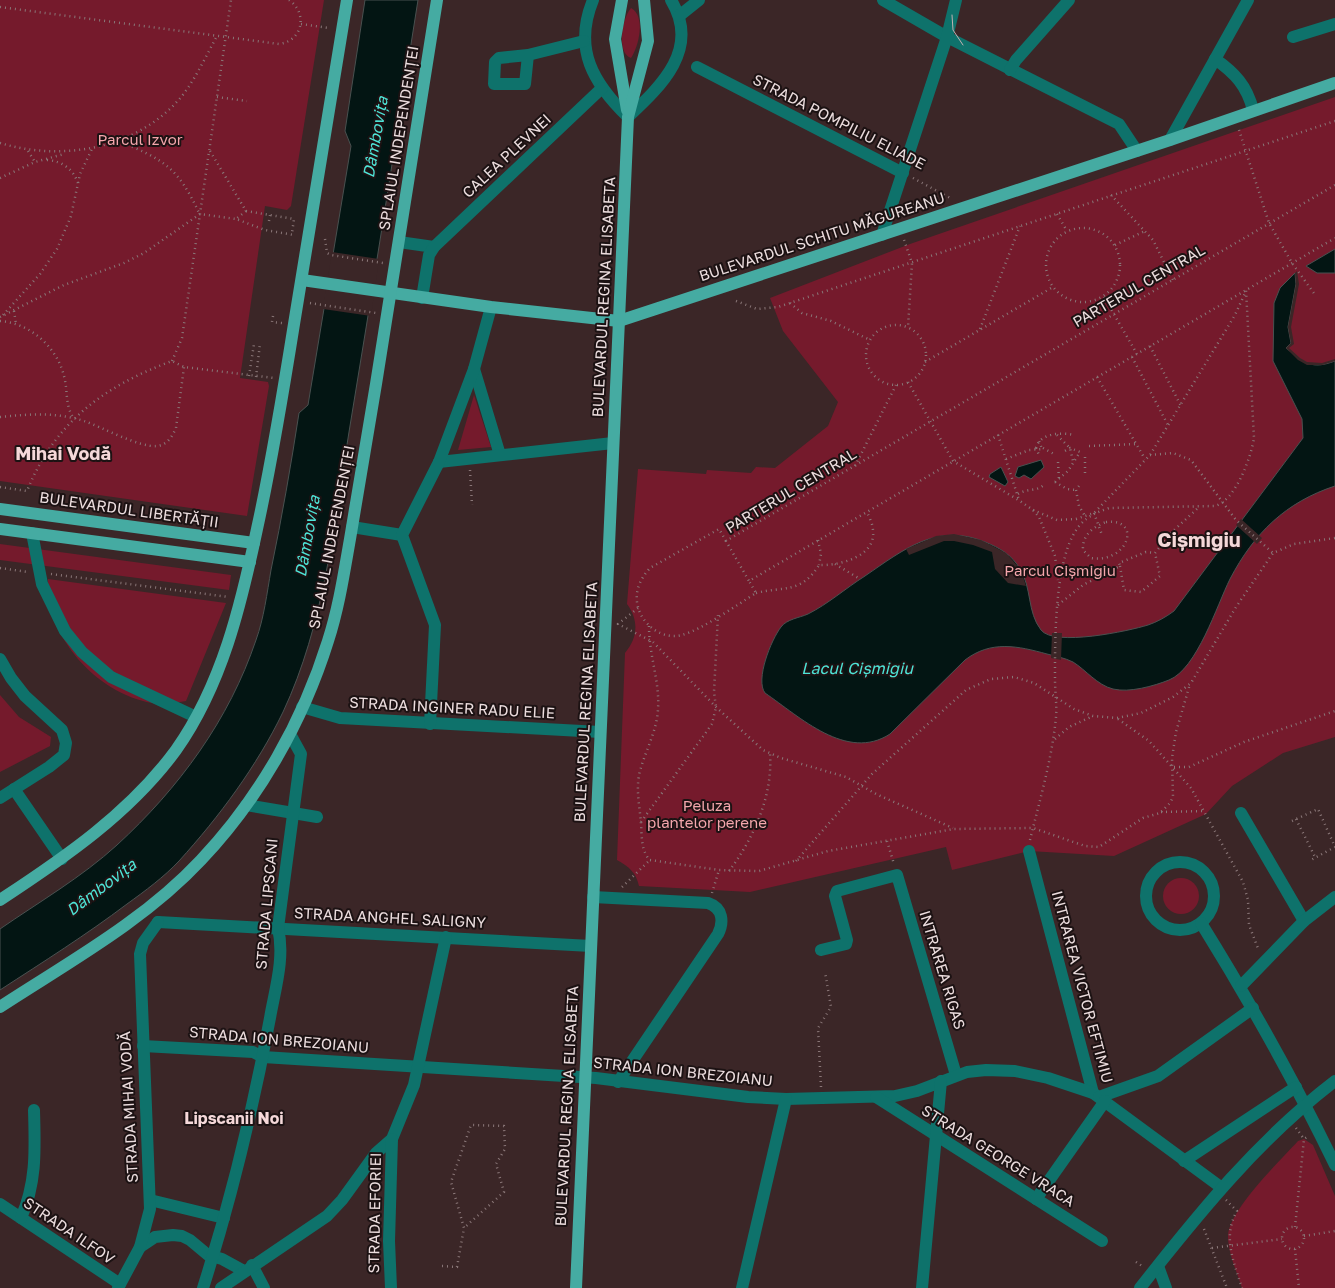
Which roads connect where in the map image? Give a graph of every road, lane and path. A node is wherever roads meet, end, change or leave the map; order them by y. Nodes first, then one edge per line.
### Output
1 (231, 0) edge
2 (289, 0) edge
3 (346, 0) edge
4 (437, 0) edge
5 (593, 0) edge
6 (622, 0) edge
7 (644, 0) edge
8 (671, 0) edge
9 (699, 0) edge
10 (883, 0) edge
11 (956, 0) edge
12 (1070, 0) edge
13 (1248, 0) edge
14 (0, 7) edge
15 (679, 16) junction
16 (301, 24) junction
17 (1335, 24) edge
18 (342, 30) junction
19 (217, 36) junction
20 (225, 37) junction
21 (947, 37) junction
22 (1293, 37) dead end
23 (584, 41) junction
24 (528, 55) dead end
25 (1215, 59) junction
26 (697, 67) dead end
27 (1010, 70) junction
28 (1335, 83) edge
29 (602, 88) junction
30 (216, 97) junction
31 (247, 101) dead end
32 (1253, 110) junction
33 (1235, 116) junction
34 (628, 117) junction
35 (1335, 121) edge
36 (1170, 140) junction
37 (118, 141) junction
38 (0, 144) edge
39 (92, 149) junction
40 (209, 150) junction
41 (1246, 150) junction
42 (28, 151) junction
43 (1138, 151) junction
44 (67, 153) junction
45 (43, 160) junction
46 (35, 162) junction
47 (903, 173) junction
48 (0, 178) edge
49 (78, 183) junction
50 (1335, 184) edge
51 (945, 195) junction
52 (1111, 195) junction
53 (967, 207) junction
54 (246, 211) junction
55 (890, 211) junction
56 (200, 214) junction
57 (1057, 214) junction
58 (270, 215) junction
59 (236, 219) junction
60 (269, 221) dead end
61 (1269, 223) junction
62 (1020, 226) junction
63 (901, 228) junction
64 (1067, 231) junction
65 (1145, 231) junction
66 (882, 235) junction
67 (1335, 238) edge
68 (325, 239) dead end
69 (399, 242) junction
70 (1115, 244) junction
71 (434, 247) junction
72 (385, 263) dead end
73 (912, 263) junction
74 (1292, 263) junction
75 (302, 280) junction
76 (1173, 280) junction
77 (1054, 287) junction
78 (1246, 290) junction
79 (386, 293) junction
80 (1316, 296) dead end
81 (1104, 297) junction
82 (422, 298) junction
83 (736, 301) dead end
84 (790, 303) junction
85 (324, 305) dead end
86 (491, 307) junction
87 (14, 311) junction
88 (378, 313) dead end
89 (1114, 314) junction
90 (273, 316) dead end
91 (1, 318) edge
92 (619, 321) junction
93 (283, 323) dead end
94 (16, 324) junction
95 (908, 328) junction
96 (980, 329) junction
97 (870, 340) junction
98 (254, 344) dead end
99 (260, 344) dead end
100 (1150, 346) junction
101 (1137, 354) junction
102 (1132, 357) junction
103 (172, 361) junction
104 (925, 362) junction
105 (184, 367) junction
106 (474, 369) junction
107 (249, 376) junction
108 (256, 377) junction
109 (1097, 377) junction
110 (270, 378) dead end
111 (908, 382) junction
112 (896, 384) junction
113 (1182, 406) junction
114 (0, 417) edge
115 (74, 418) junction
116 (930, 422) junction
117 (1169, 427) junction
118 (1057, 434) junction
119 (998, 435) junction
120 (1074, 435) dead end
121 (1039, 440) junction
122 (613, 442) junction
123 (1137, 444) junction
124 (153, 446) junction
125 (1090, 446) dead end
126 (1036, 448) junction
127 (1043, 448) junction
128 (1070, 448) junction
129 (153, 452) dead end
130 (1063, 452) dead end
131 (1054, 454) dead end
132 (1085, 454) dead end
133 (1150, 454) junction
134 (500, 455) junction
135 (1039, 455) dead end
136 (1006, 458) junction
137 (470, 459) junction
138 (1145, 459) junction
139 (953, 461) junction
140 (439, 462) junction
141 (1058, 462) dead end
142 (1073, 462) junction
143 (855, 466) junction
144 (1085, 473) dead end
145 (1059, 480) junction
146 (1046, 484) dead end
147 (1079, 486) dead end
148 (0, 487) edge
149 (1076, 490) junction
150 (1018, 494) junction
151 (1020, 501) junction
152 (472, 504) dead end
153 (1223, 504) junction
154 (1200, 506) junction
155 (0, 509) edge
156 (1033, 510) junction
157 (867, 512) junction
158 (1094, 513) junction
159 (1085, 516) junction
160 (1099, 525) junction
161 (352, 527) junction
162 (0, 528) edge
163 (32, 533) junction
164 (402, 535) junction
165 (1102, 535) dead end
166 (1335, 538) edge
167 (818, 540) junction
168 (726, 541) junction
169 (254, 543) junction
170 (1155, 553) junction
171 (1273, 553) junction
172 (1114, 556) junction
173 (250, 562) junction
174 (833, 564) junction
175 (1119, 564) junction
176 (819, 565) junction
177 (0, 568) edge
178 (39, 573) junction
179 (860, 579) dead end
180 (749, 581) junction
181 (1058, 584) junction
182 (756, 593) junction
183 (231, 597) dead end
184 (1058, 605) junction
185 (638, 608) junction
186 (718, 615) junction
187 (649, 626) junction
188 (649, 638) junction
189 (0, 659) edge
190 (1191, 683) junction
191 (1057, 697) junction
192 (302, 707) junction
193 (716, 707) junction
194 (1335, 712) edge
195 (1094, 716) junction
196 (196, 717) junction
197 (1117, 718) junction
198 (430, 724) junction
199 (600, 732) junction
200 (290, 734) junction
201 (1053, 740) junction
202 (770, 754) junction
203 (1172, 767) junction
204 (861, 786) junction
205 (14, 789) junction
206 (0, 798) edge
207 (246, 805) junction
208 (1204, 811) junction
209 (291, 813) junction
210 (1160, 813) junction
211 (1241, 813) dead end
212 (317, 817) dead end
213 (1296, 819) junction
214 (1292, 820) dead end
215 (641, 822) junction
216 (1033, 828) junction
217 (954, 829) junction
218 (887, 841) junction
219 (1029, 850) joint
220 (1315, 857) junction
221 (62, 859) junction
222 (650, 860) junction
223 (1311, 860) dead end
224 (796, 861) junction
225 (719, 870) junction
226 (729, 871) junction
227 (897, 875) junction
228 (593, 896) junction
229 (611, 897) junction
230 (1335, 897) edge
231 (0, 900) edge
232 (708, 903) junction
233 (147, 910) junction
234 (158, 922) junction
235 (1304, 922) junction
236 (1201, 923) junction
237 (278, 928) junction
238 (446, 937) junction
239 (591, 946) junction
240 (821, 950) dead end
241 (1264, 961) junction
242 (825, 972) dead end
243 (1240, 986) junction
244 (0, 1007) edge
245 (1253, 1008) junction
246 (143, 1046) junction
247 (263, 1056) junction
248 (417, 1068) junction
249 (956, 1075) junction
250 (585, 1077) junction
251 (941, 1081) junction
252 (1335, 1081) edge
253 (618, 1082) junction
254 (1296, 1087) junction
255 (821, 1097) junction
256 (876, 1097) junction
257 (1099, 1097) junction
258 (786, 1099) junction
259 (1306, 1104) junction
260 (34, 1110) dead end
261 (1318, 1129) junction
262 (937, 1137) junction
263 (392, 1139) junction
264 (1184, 1161) junction
265 (1335, 1165) edge
266 (1220, 1190) junction
267 (1036, 1199) junction
268 (150, 1200) junction
269 (0, 1204) edge
270 (1199, 1216) junction
271 (21, 1218) junction
272 (224, 1218) junction
273 (1295, 1226) junction
274 (464, 1228) junction
275 (1335, 1231) edge
276 (1304, 1236) junction
277 (1282, 1239) junction
278 (1102, 1241) dead end
279 (1229, 1246) junction
280 (140, 1247) junction
281 (1212, 1248) junction
282 (1295, 1249) junction
283 (213, 1257) junction
284 (442, 1266) dead end
285 (1158, 1266) junction
286 (248, 1268) junction
287 (119, 1286) edge
288 (203, 1288) edge
289 (220, 1288) edge
290 (264, 1288) edge
291 (391, 1288) edge
292 (576, 1288) edge
293 (742, 1288) edge
294 (922, 1288) edge
295 (1140, 1288) edge
296 (1166, 1288) edge
297 (1227, 1288) edge
298 (1242, 1288) edge
299 (1299, 1288) edge

1 - 20 path
2 - 16 path
3 - 18 main road
4 - 69 main road, SPLAIUL INDEPENDENȚEI
5 - 23 street
6 - 34 main road
7 - 34 main road
8 - 15 street
9 - 15 street
10 - 21 street
11 - 21 street
12 - 27 street
13 - 25 street
14 - 19 path
15 - 34 street
16 - 18 path
16 - 20 path
17 - 22 street
18 - 75 main road
19 - 20 path
19 - 37 path
20 - 30 path
21 - 27 street
21 - 47 street
23 - 24 street
23 - 29 street
25 - 32 street
25 - 36 street
26 - 47 street, STRADA POMPILIU ELIADE
27 - 43 street
28 - 32 main road, BULEVARDUL SCHITU MĂGUREANU
29 - 34 street
29 - 71 street, CALEA PLEVNEI
30 - 31 path
30 - 40 path
32 - 33 main road, BULEVARDUL SCHITU MĂGUREANU
33 - 36 main road, BULEVARDUL SCHITU MĂGUREANU
33 - 41 path
34 - 92 main road, BULEVARDUL REGINA ELISABETA
35 - 41 path
36 - 43 main road, BULEVARDUL SCHITU MĂGUREANU
37 - 39 path
37 - 56 path
38 - 42 path
39 - 44 path
39 - 49 path
40 - 54 path
40 - 56 path
41 - 52 path
41 - 61 path
42 - 44 path
42 - 46 path
43 - 53 main road, BULEVARDUL SCHITU MĂGUREANU
44 - 45 path
45 - 46 path
45 - 49 path
46 - 48 path
47 - 51 path, STRADA POMPILIU ELIADE
47 - 55 street
49 - 91 path
50 - 61 path, PARTERUL CENTRAL
51 - 53 path, STRADA POMPILIU ELIADE
51 - 55 path
52 - 57 path
52 - 65 path
53 - 63 main road, BULEVARDUL SCHITU MĂGUREANU
54 - 58 path
54 - 59 path
55 - 66 street
56 - 59 path
56 - 87 path
56 - 103 path
57 - 62 path
57 - 64 path
58 - 59 path
58 - 60 path
61 - 74 path
61 - 76 path, PARTERUL CENTRAL
62 - 73 path
62 - 96 path
63 - 66 main road, BULEVARDUL SCHITU MĂGUREANU
63 - 73 path
64 - 70 path
64 - 77 path
65 - 70 path
65 - 76 path
66 - 92 main road, BULEVARDUL SCHITU MĂGUREANU
67 - 74 path
68 - 72 path
69 - 71 street
69 - 79 main road, SPLAIUL INDEPENDENȚEI
70 - 81 path
71 - 82 street, CALEA PLEVNEI
73 - 84 path
73 - 95 path
74 - 78 path
74 - 80 path
75 - 79 main road, BULEVARDUL SCHITU MĂGUREANU
75 - 169 main road
76 - 89 path, PARTERUL CENTRAL
77 - 81 path
77 - 96 path
78 - 100 path
78 - 113 path
78 - 153 path
79 - 82 main road, BULEVARDUL SCHITU MĂGUREANU
79 - 161 main road, SPLAIUL INDEPENDENȚEI
81 - 89 path
82 - 86 main road, BULEVARDUL SCHITU MĂGUREANU
83 - 84 path
84 - 97 path
85 - 88 path
86 - 92 main road, BULEVARDUL SCHITU MĂGUREANU
86 - 106 street
87 - 91 path
87 - 94 path
89 - 101 path
89 - 116 path, PARTERUL CENTRAL
90 - 93 path
91 - 94 path
92 - 122 main road, BULEVARDUL REGINA ELISABETA
94 - 115 path
95 - 97 path
95 - 104 path
96 - 104 path
97 - 112 path
98 - 107 path
99 - 108 path
100 - 101 path
100 - 113 path
101 - 102 path
102 - 109 path
102 - 117 path
103 - 105 path
103 - 115 path
104 - 111 path
105 - 107 path
105 - 124 path
106 - 134 street
106 - 140 street
107 - 108 path
108 - 110 path
109 - 119 path
109 - 123 path
111 - 112 path
111 - 116 path
112 - 143 path
113 - 117 path
114 - 115 path
115 - 124 path
115 - 148 path
116 - 139 path
116 - 143 path, PARTERUL CENTRAL
117 - 133 path
118 - 120 path
118 - 121 path
118 - 128 path
119 - 136 path
119 - 139 path
121 - 126 path
121 - 127 path
122 - 134 street
122 - 199 main road, BULEVARDUL REGINA ELISABETA
123 - 125 path
123 - 138 path
124 - 129 path
126 - 127 path
126 - 135 path
126 - 136 path
127 - 131 path
128 - 130 path
128 - 142 path
128 - 142 path
132 - 144 path
133 - 138 path
133 - 153 path
134 - 137 street
136 - 150 path
137 - 140 street
137 - 152 path
138 - 158 path
139 - 151 path
139 - 157 path
140 - 164 street
141 - 145 path
142 - 145 path
143 - 168 path, PARTERUL CENTRAL
145 - 149 path
146 - 150 path
147 - 149 path
149 - 159 path
150 - 151 path
151 - 156 path
153 - 154 path
153 - 171 path
154 - 158 path
154 - 170 path
155 - 169 main road, BULEVARDUL LIBERTĂȚII
156 - 159 path
156 - 181 path
157 - 167 path
157 - 174 path
158 - 159 path
158 - 160 path
158 - 181 path
160 - 165 path
160 - 172 path
160 - 172 path
161 - 164 street
161 - 192 main road, SPLAIUL INDEPENDENȚEI
162 - 163 main road
163 - 173 main road
163 - 178 street
164 - 198 street
166 - 171 path
167 - 176 path
167 - 180 path
168 - 180 path, PARTERUL CENTRAL
168 - 185 path
169 - 173 main road
170 - 175 path
170 - 175 path
171 - 190 path
172 - 175 path
173 - 196 main road
174 - 176 path
174 - 179 path
175 - 184 path
176 - 182 path
177 - 178 path
178 - 183 path
178 - 196 street
180 - 182 path, PARTERUL CENTRAL
181 - 184 path
182 - 186 path
184 - 191 path
185 - 187 path
185 - 188 path
186 - 187 path
186 - 193 path
187 - 188 path
188 - 193 path
188 - 215 path
189 - 205 street
190 - 197 path
190 - 203 path
191 - 195 path
191 - 201 path
191 - 204 path
192 - 198 street, STRADA INGINER RADU ELIE
192 - 200 main road, SPLAIUL INDEPENDENȚEI
193 - 202 path
193 - 215 path
194 - 203 path
195 - 197 path
195 - 201 path
196 - 221 main road
197 - 203 path
198 - 199 street, STRADA INGINER RADU ELIE
199 - 228 main road, BULEVARDUL REGINA ELISABETA
200 - 207 main road, SPLAIUL INDEPENDENȚEI
200 - 209 street, STRADA LIPSCANI
201 - 216 path
202 - 204 path
202 - 226 path
203 - 208 path
203 - 210 path
204 - 217 path
204 - 224 path
205 - 206 street
205 - 221 street
207 - 209 street
207 - 233 main road, SPLAIUL INDEPENDENȚEI
208 - 210 path
208 - 241 path
209 - 212 street
209 - 237 street, STRADA LIPSCANI
210 - 216 path
211 - 235 street
213 - 214 path
213 - 220 path
213 - 220 path
215 - 222 path
216 - 217 path
216 - 219 path
217 - 218 path
218 - 224 path
218 - 227 path
219 - 257 street, INTRAREA VICTOR EFTIMIU
220 - 223 path
221 - 231 main road
222 - 225 path
222 - 229 path
224 - 226 path
225 - 226 path
225 - 232 path
227 - 240 street
227 - 249 street, INTRAREA RIGAS
228 - 229 street
228 - 239 main road, BULEVARDUL REGINA ELISABETA
229 - 232 street
230 - 235 street
232 - 253 street
233 - 234 street
233 - 244 main road, SPLAIUL INDEPENDENȚEI
234 - 237 street, STRADA ANGHEL SALIGNY
234 - 246 street, STRADA MIHAI VODĂ
235 - 241 street
236 - 236 street
236 - 243 street
237 - 238 street, STRADA ANGHEL SALIGNY
237 - 247 street, STRADA LIPSCANI
238 - 239 street, STRADA ANGHEL SALIGNY
238 - 248 street
239 - 250 main road, BULEVARDUL REGINA ELISABETA
241 - 243 street
242 - 255 path
243 - 245 street
245 - 254 street
245 - 257 street
246 - 247 street, STRADA ION BREZOIANU
246 - 268 street, STRADA MIHAI VODĂ
247 - 248 street, STRADA ION BREZOIANU
247 - 272 street, STRADA LIPSCANI
248 - 250 street, STRADA ION BREZOIANU
248 - 263 street
249 - 251 street, STRADA ION BREZOIANU
249 - 257 street, STRADA ION BREZOIANU
250 - 253 street, STRADA ION BREZOIANU
250 - 292 main road, BULEVARDUL REGINA ELISABETA
251 - 256 street, STRADA ION BREZOIANU
251 - 262 street
252 - 259 street
253 - 258 street, STRADA ION BREZOIANU
254 - 259 street
254 - 264 street
255 - 256 street, STRADA ION BREZOIANU
255 - 258 street, STRADA ION BREZOIANU
256 - 262 street, STRADA GEORGE VRACA
257 - 264 street, INTRAREA VICTOR EFTIMIU
257 - 267 street
258 - 293 street
259 - 261 street
259 - 266 street
260 - 271 street
261 - 265 street
261 - 273 path
262 - 267 street, STRADA GEORGE VRACA
262 - 294 street
263 - 286 street
263 - 291 street, STRADA EFORIEI
264 - 266 street, INTRAREA VICTOR EFTIMIU
266 - 270 street
266 - 279 path
267 - 278 street, STRADA GEORGE VRACA
268 - 272 street
268 - 280 street, STRADA MIHAI VODĂ
269 - 271 street, STRADA ILFOV
270 - 281 path
270 - 285 street
271 - 287 street, STRADA ILFOV
272 - 283 street, STRADA LIPSCANI
273 - 276 path
273 - 277 path
274 - 274 path
274 - 284 path
275 - 276 path
276 - 282 path
277 - 279 path
277 - 282 path
279 - 281 path
279 - 298 path
280 - 283 street
280 - 287 street, STRADA MIHAI VODĂ
281 - 297 path
282 - 299 path
283 - 286 street
283 - 288 street, STRADA LIPSCANI
285 - 295 street
285 - 296 street
286 - 289 street
286 - 290 street

